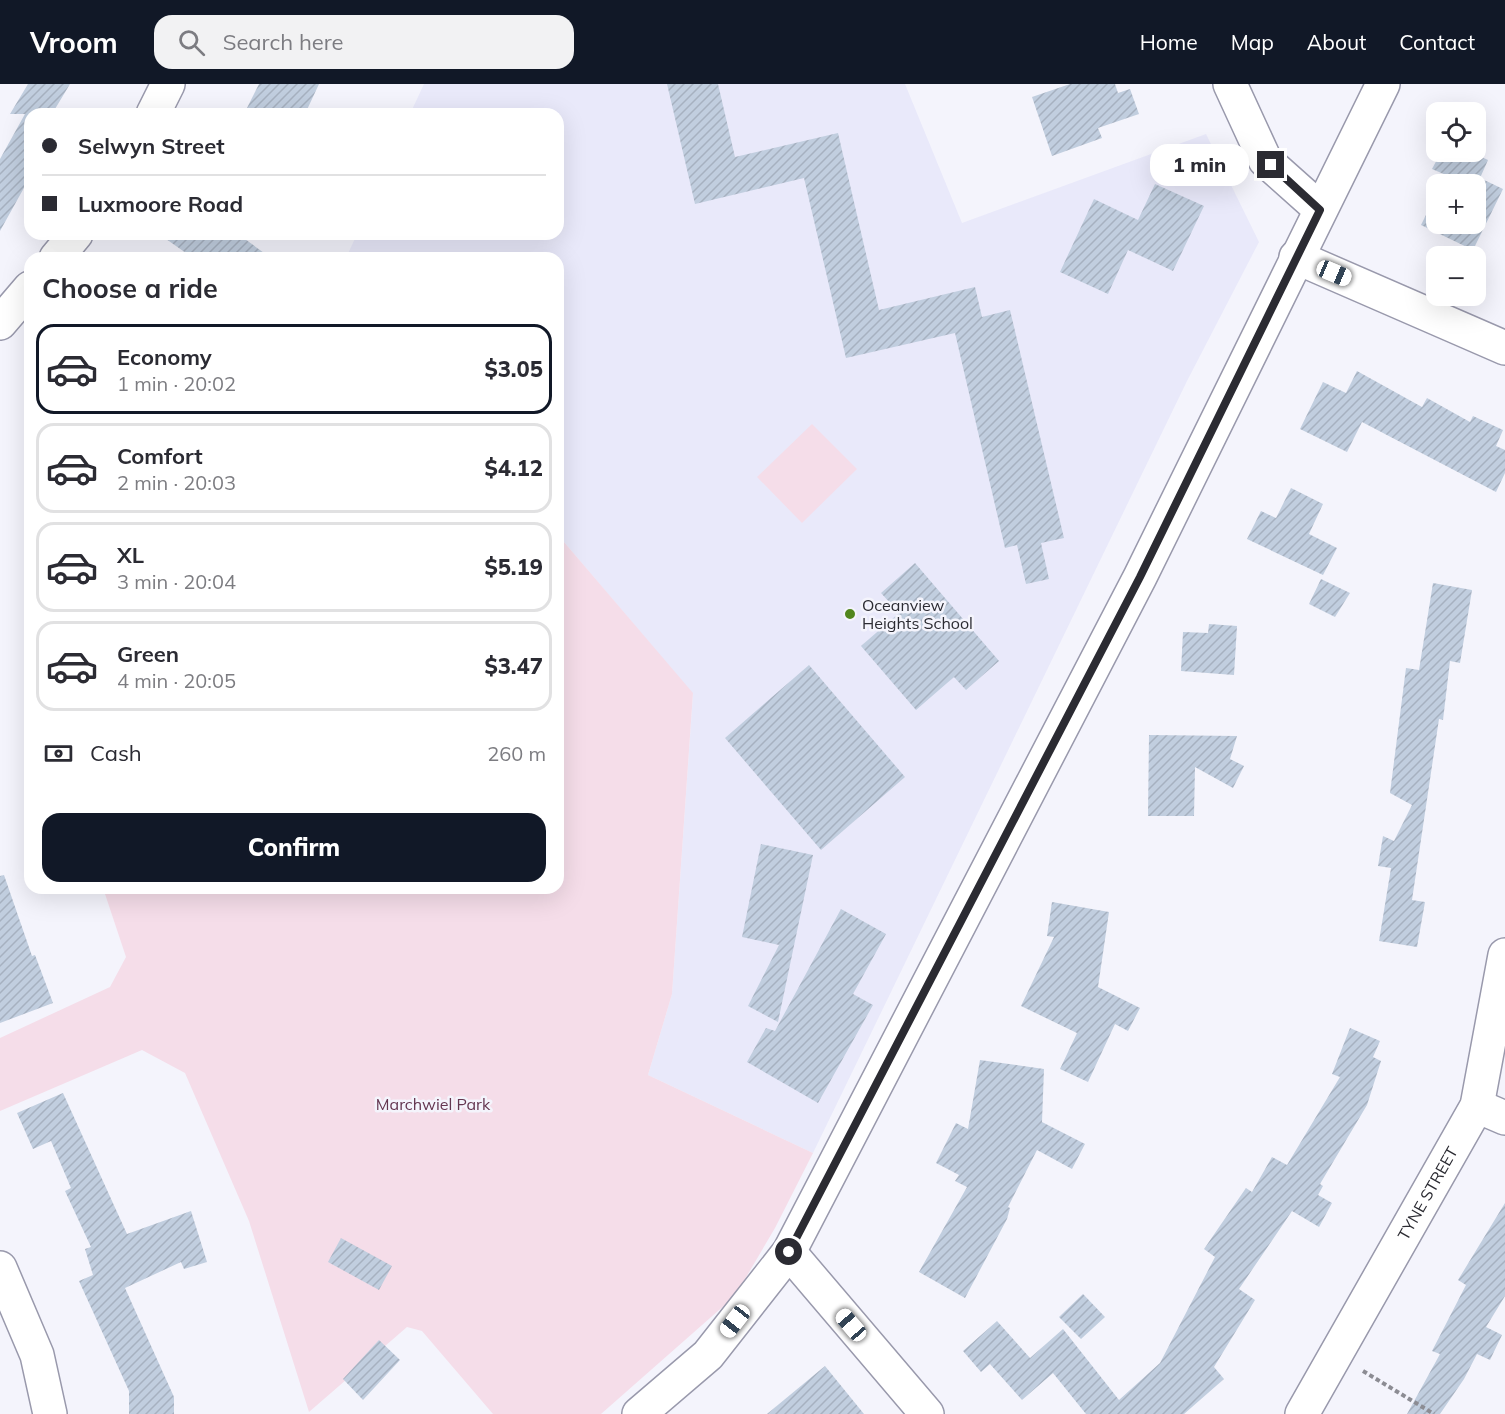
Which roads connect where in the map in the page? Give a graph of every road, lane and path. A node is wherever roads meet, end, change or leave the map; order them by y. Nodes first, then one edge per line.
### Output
1 (168, 84) edge
2 (1230, 84) edge
3 (1383, 84) edge
4 (156, 108) edge
5 (1320, 210) junction
6 (71, 240) edge
7 (61, 252) edge
8 (1296, 257) junction
9 (24, 295) edge
10 (0, 323) edge
11 (1505, 348) edge
12 (1505, 955) edge
13 (1491, 1112) edge
14 (789, 1252) junction
15 (0, 1268) edge
16 (1335, 1353) junction
17 (50, 1414) edge
18 (639, 1414) edge
19 (927, 1414) edge
20 (1302, 1414) edge
21 (1434, 1414) edge

1 - 4 street
2 - 5 street
3 - 5 street
5 - 8 street
6 - 7 street
8 - 11 street
8 - 14 street
9 - 10 street
12 - 13 street, TYNE STREET
13 - 16 street, TYNE STREET
14 - 18 street
14 - 19 street
15 - 17 street
16 - 20 street, TYNE STREET
16 - 21 path

